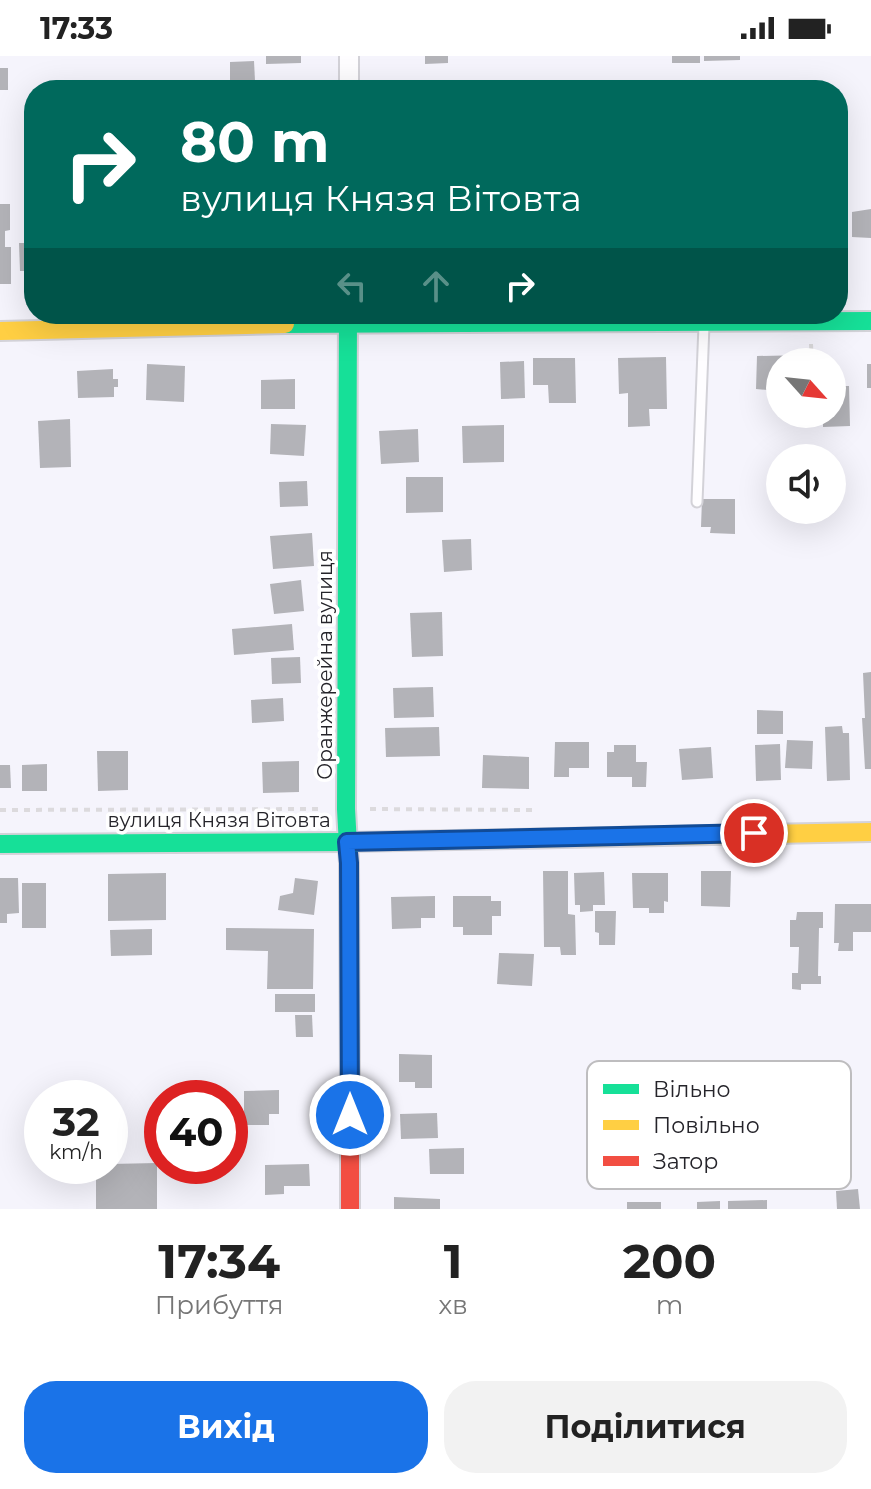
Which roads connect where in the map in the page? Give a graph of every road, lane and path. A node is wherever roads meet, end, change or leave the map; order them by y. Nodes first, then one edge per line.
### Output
1 (349, 56) edge
2 (349, 80) edge
3 (848, 321) edge
4 (871, 321) edge
5 (187, 324) edge
6 (348, 324) edge
7 (705, 324) edge
8 (0, 331) edge
9 (697, 502) dead end
10 (346, 809) junction
11 (0, 810) edge
12 (537, 810) dead end
13 (871, 832) edge
14 (347, 842) junction
15 (0, 844) edge
16 (350, 1209) edge

1 - 2 street
3 - 4 street
5 - 8 street
6 - 10 street, Оранжерейна вулиця
7 - 9 lane
10 - 11 path
10 - 12 path
10 - 14 street, Оранжерейна вулиця
13 - 14 street, вулиця Князя Вітовта
14 - 15 street, вулиця Князя Вітовта
14 - 16 street, Оранжерейна вулиця

